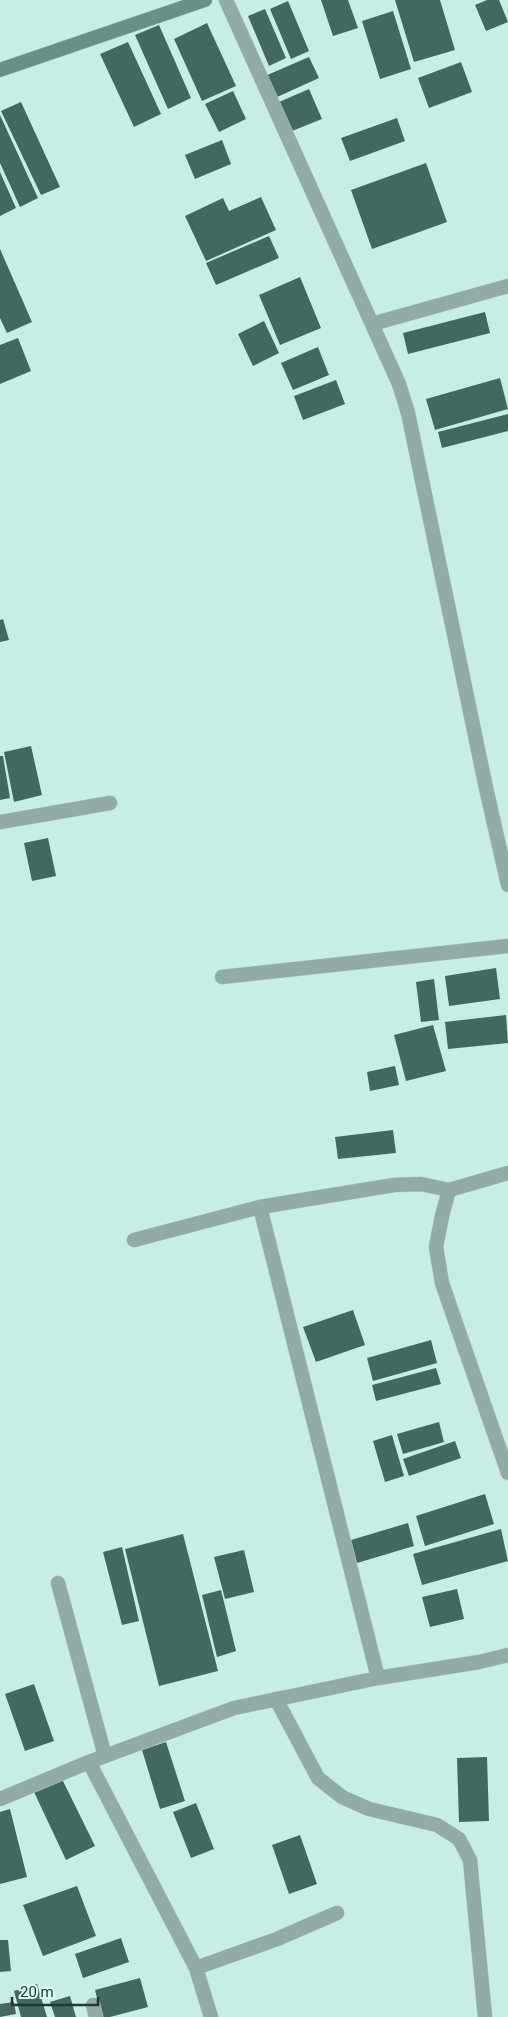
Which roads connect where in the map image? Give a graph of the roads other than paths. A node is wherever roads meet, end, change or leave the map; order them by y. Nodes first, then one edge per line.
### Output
1 (205, 0) edge
2 (226, 0) edge
3 (0, 70) edge
4 (508, 286) edge
5 (372, 324) junction
6 (110, 803) dead end
7 (0, 822) edge
8 (508, 885) edge
9 (508, 946) edge
10 (222, 976) dead end
11 (508, 1172) edge
12 (449, 1190) junction
13 (260, 1207) junction
14 (134, 1240) dead end
15 (508, 1472) edge
16 (58, 1582) dead end
17 (508, 1655) edge
18 (378, 1678) junction
19 (276, 1699) junction
20 (105, 1756) junction
21 (89, 1762) junction
22 (0, 1799) edge
23 (337, 1913) dead end
24 (196, 1968) junction
25 (211, 2017) edge
26 (485, 2017) edge

1 - 3 main road
2 - 5 street
4 - 5 street
5 - 8 street
6 - 7 street
9 - 10 street
11 - 12 street
12 - 13 street
12 - 15 street
13 - 14 street
13 - 18 street
16 - 20 street
17 - 18 street
18 - 19 street
19 - 20 street
19 - 26 street
20 - 21 street
21 - 22 street
21 - 24 street
23 - 24 street
24 - 25 street

